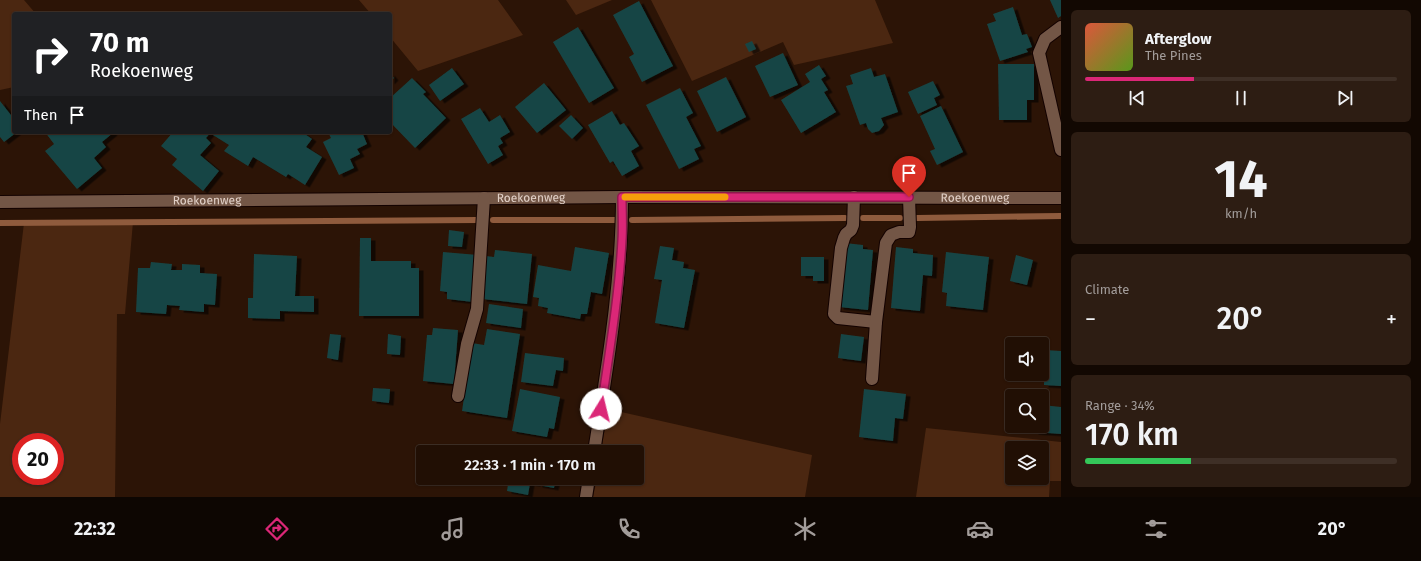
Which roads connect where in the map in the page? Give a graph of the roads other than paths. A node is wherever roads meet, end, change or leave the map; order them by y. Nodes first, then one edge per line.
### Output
1 (1061, 27) edge
2 (1061, 150) edge
3 (622, 197) junction
4 (854, 197) junction
5 (909, 197) junction
6 (484, 198) junction
7 (1061, 198) edge
8 (0, 202) edge
9 (876, 322) junction
10 (872, 380) dead end
11 (458, 396) dead end
12 (595, 445) edge
13 (588, 485) edge
14 (586, 497) edge

1 - 2 street
3 - 4 street, Roekoenweg
3 - 6 street, Roekoenweg
3 - 12 street
4 - 5 street, Roekoenweg
4 - 9 street
5 - 7 street, Roekoenweg
5 - 9 street
6 - 8 street, Roekoenweg
6 - 11 street
9 - 10 street
13 - 14 street

